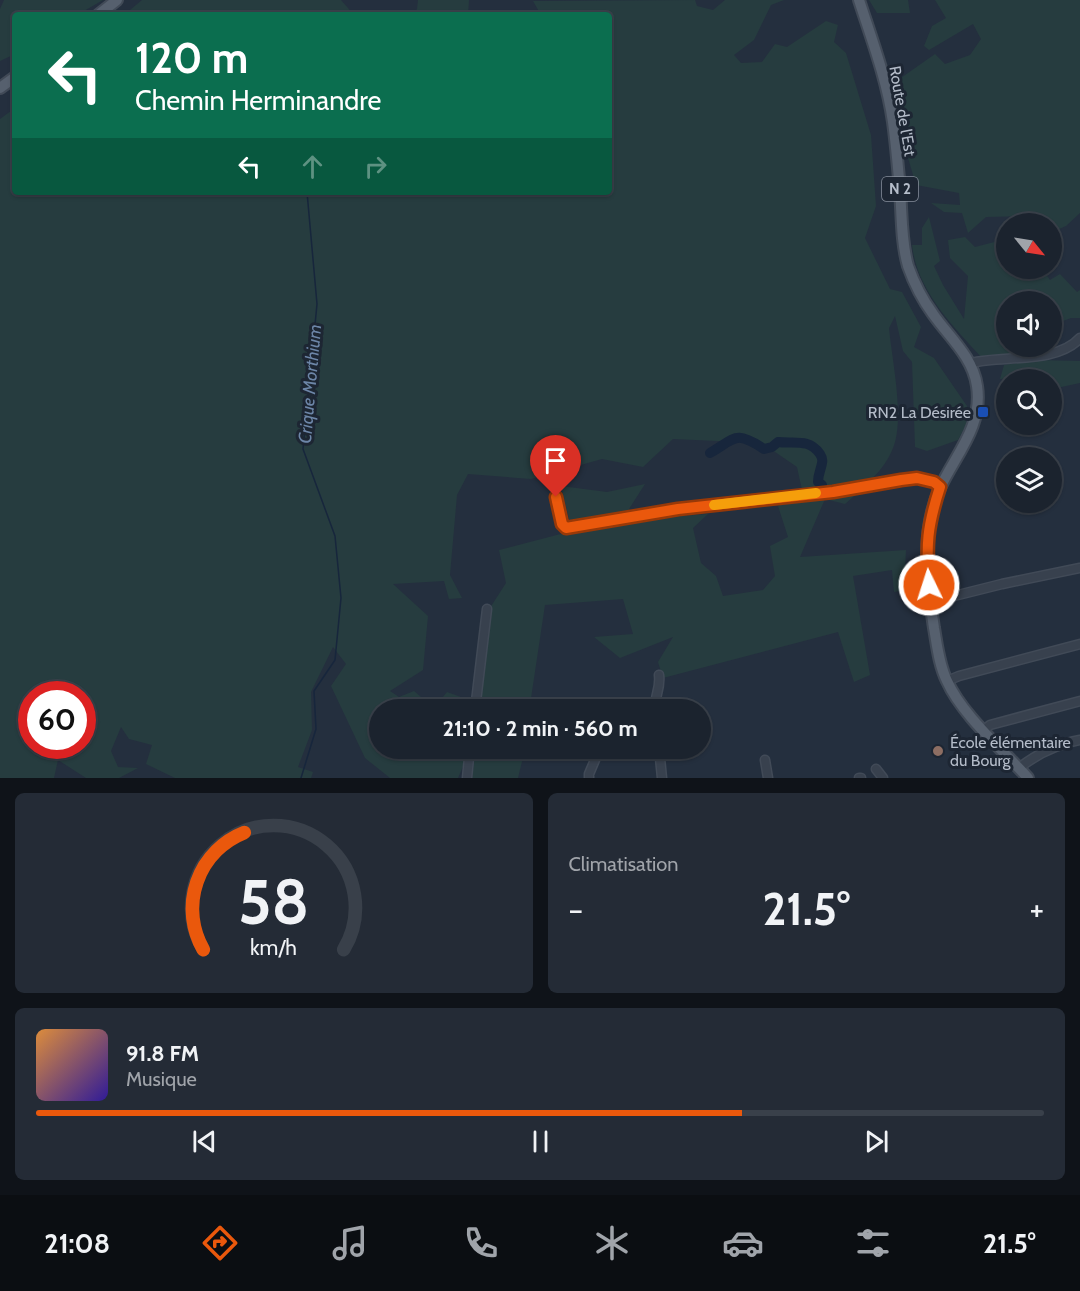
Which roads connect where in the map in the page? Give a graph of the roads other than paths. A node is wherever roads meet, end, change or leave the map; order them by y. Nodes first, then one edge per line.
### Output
1 (117, 0) edge
2 (859, 0) edge
3 (102, 12) edge
4 (1080, 338) edge
5 (971, 363) junction
6 (940, 487) junction
7 (556, 497) dead end
8 (1080, 568) edge
9 (930, 602) junction
10 (486, 609) dead end
11 (1080, 644) edge
12 (659, 675) dead end
13 (947, 681) junction
14 (476, 699) edge
15 (655, 699) edge
16 (1080, 701) edge
17 (984, 730) junction
18 (1080, 740) edge
19 (469, 759) edge
20 (595, 759) edge
21 (660, 759) edge
22 (765, 760) dead end
23 (1019, 768) junction
24 (876, 769) dead end
25 (467, 778) edge
26 (589, 778) edge
27 (662, 778) edge
28 (768, 778) edge
29 (883, 778) edge
30 (1028, 778) edge

1 - 3 main road
2 - 5 main road, Route de l'Est / N 2
4 - 5 street
5 - 6 main road, Route de l'Est / N 2
6 - 7 street
6 - 9 main road, Route de l'Est / N 2
8 - 9 street
9 - 13 main road, Route de l'Est / N 2
10 - 14 street
11 - 13 street
12 - 15 street
13 - 17 main road, Route de l'Est / N 2
16 - 17 street
17 - 23 main road, Route de l'Est / N 2
18 - 23 street
19 - 25 street
20 - 26 street
21 - 27 street
22 - 28 street
23 - 30 main road, Route de l'Est / N 2
24 - 29 street

